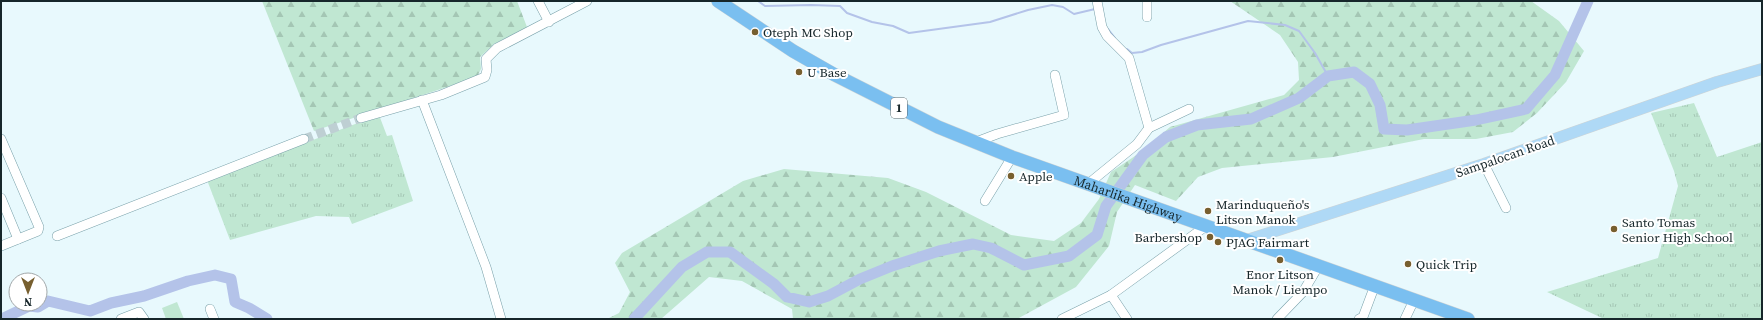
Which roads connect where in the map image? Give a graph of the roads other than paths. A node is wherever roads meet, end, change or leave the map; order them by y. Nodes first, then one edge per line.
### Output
1 (538, 1) edge
2 (588, 1) edge
3 (718, 1) edge
4 (1097, 1) edge
5 (1147, 1) edge
6 (1147, 17) dead end
7 (549, 22) junction
8 (1762, 69) edge
9 (1055, 75) dead end
10 (422, 100) junction
11 (1189, 109) dead end
12 (361, 118) tunnel mouth
13 (1149, 128) junction
14 (1, 139) edge
15 (304, 139) tunnel mouth
16 (976, 142) junction
17 (1012, 157) junction
18 (5, 160) edge
19 (1484, 164) junction
20 (1091, 185) junction
21 (1, 198) edge
22 (985, 201) dead end
23 (1506, 208) dead end
24 (1206, 226) junction
25 (57, 236) dead end
26 (18, 238) junction
27 (1246, 240) junction
28 (1, 246) edge
29 (1319, 265) junction
30 (1375, 286) junction
31 (1111, 295) junction
32 (1414, 300) junction
33 (210, 309) dead end
34 (122, 319) edge
35 (144, 319) edge
36 (214, 319) edge
37 (501, 319) edge
38 (1062, 319) edge
39 (1127, 319) edge
40 (1277, 319) edge
41 (1358, 319) edge
42 (1405, 319) edge
43 (1468, 319) edge

1 - 7 street
2 - 7 street
3 - 16 highway, Maharlika Highway / 1
4 - 13 street
5 - 6 street
7 - 10 street
8 - 19 main road, Sampalocan Road
9 - 16 street
10 - 12 street
10 - 37 street
11 - 13 street
13 - 20 street
14 - 18 street
15 - 25 street
16 - 17 highway, Maharlika Highway / 1
17 - 20 highway, Maharlika Highway / 1
17 - 22 street
18 - 26 street
19 - 23 street
19 - 27 main road, Sampalocan Road
20 - 24 highway, Maharlika Highway / 1
21 - 26 street
24 - 27 highway, Maharlika Highway / 1
24 - 31 street
26 - 28 street
27 - 29 highway, Maharlika Highway / 1
29 - 30 highway, Maharlika Highway / 1
29 - 40 street
30 - 32 highway, Maharlika Highway / 1
30 - 41 street
31 - 38 street
31 - 39 street
32 - 42 street
32 - 43 highway, Maharlika Highway / 1
33 - 36 street
34 - 35 street

